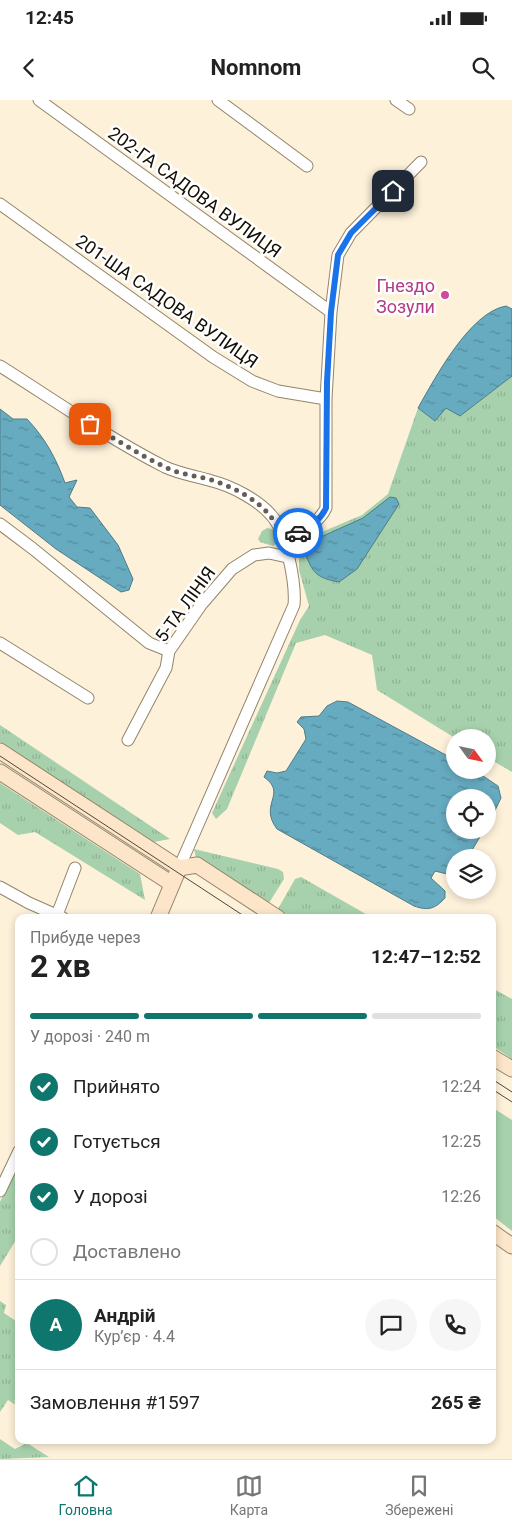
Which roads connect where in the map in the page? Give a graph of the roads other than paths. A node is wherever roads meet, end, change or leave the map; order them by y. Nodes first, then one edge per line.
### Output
1 (39, 100) edge
2 (218, 100) edge
3 (396, 100) edge
4 (409, 109) dead end
5 (421, 162) dead end
6 (307, 166) dead end
7 (0, 204) edge
8 (331, 312) junction
9 (0, 366) edge
10 (326, 399) junction
11 (0, 524) edge
12 (283, 542) junction
13 (287, 557) junction
14 (0, 643) edge
15 (169, 651) junction
16 (88, 698) dead end
17 (128, 740) dead end
18 (0, 751) edge
19 (0, 772) edge
20 (75, 868) dead end
21 (179, 868) junction
22 (172, 884) junction
23 (0, 887) edge
24 (55, 914) edge
25 (61, 914) edge
26 (160, 914) edge
27 (272, 914) edge
28 (496, 1059) edge
29 (512, 1069) edge
30 (15, 1159) edge
31 (0, 1191) edge
32 (496, 1235) edge
33 (512, 1246) edge

1 - 8 street, 202-ГА САДОВА ВУЛИЦЯ
2 - 6 street
3 - 4 street
5 - 8 street
7 - 10 street, 201-ША САДОВА ВУЛИЦЯ
8 - 10 street
9 - 12 street
10 - 12 street
11 - 15 street
12 - 13 street
13 - 15 street, 5-ТА ЛІНІЯ
13 - 21 street
14 - 16 street
15 - 17 street, 5-ТА ЛІНІЯ
18 - 21 main road
19 - 22 main road
20 - 25 street
21 - 22 main road
21 - 27 main road
22 - 26 main road
23 - 24 street
28 - 29 main road
30 - 31 street
32 - 33 main road

